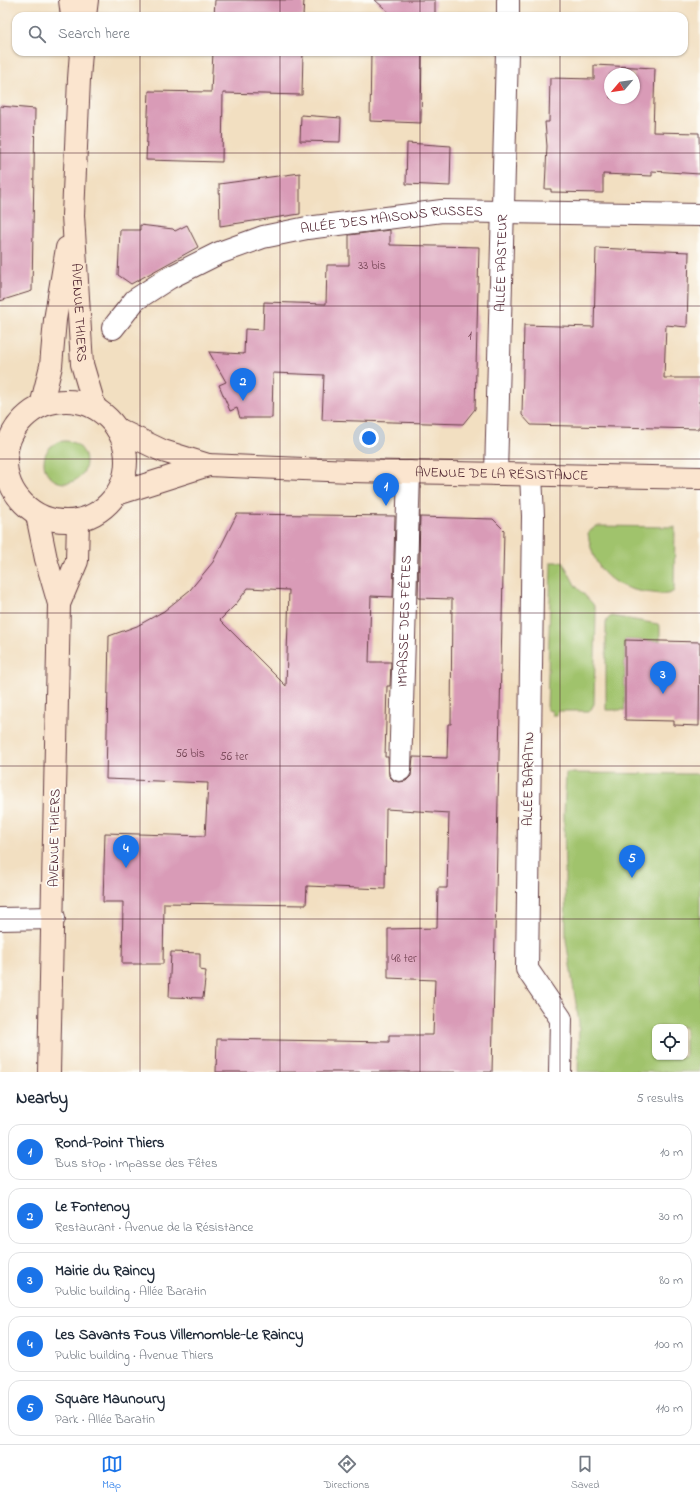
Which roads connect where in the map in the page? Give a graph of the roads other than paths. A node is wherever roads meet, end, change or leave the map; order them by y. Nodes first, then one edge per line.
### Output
1 (70, 0) edge
2 (87, 0) edge
3 (508, 0) edge
4 (72, 12) edge
5 (86, 12) edge
6 (508, 12) edge
7 (76, 56) edge
8 (82, 56) edge
9 (507, 56) edge
10 (79, 79) junction
11 (503, 211) junction
12 (700, 214) edge
13 (73, 215) junction
14 (113, 328) dead end
15 (41, 406) junction
16 (95, 408) junction
17 (117, 429) junction
18 (8, 430) edge
19 (208, 465) junction
20 (409, 472) junction
21 (496, 474) junction
22 (531, 475) junction
23 (700, 478) edge
24 (6, 487) edge
25 (117, 494) junction
26 (38, 514) junction
27 (78, 520) junction
28 (59, 604) junction
29 (400, 770) dead end
30 (54, 918) junction
31 (0, 919) edge
32 (50, 1072) edge
33 (560, 1072) edge

1 - 4 main road
2 - 5 main road
3 - 6 street
7 - 10 main road, AVENUE THIERS
8 - 10 main road, AVENUE THIERS
9 - 11 street, ALLÉE PASTEUR
10 - 13 main road, AVENUE THIERS
11 - 12 street, ALLÉE DES MAISONS RUSSES
11 - 14 street, ALLÉE DES MAISONS RUSSES
11 - 21 street, ALLÉE PASTEUR
13 - 15 main road, AVENUE THIERS
13 - 16 main road, AVENUE THIERS
15 - 16 main road
15 - 18 main road
16 - 17 main road
17 - 19 main road, AVENUE DE LA RÉSISTANCE
17 - 25 main road
18 - 24 main road
19 - 20 main road, AVENUE DE LA RÉSISTANCE
19 - 25 main road, AVENUE DE LA RÉSISTANCE
20 - 21 main road, AVENUE DE LA RÉSISTANCE
20 - 29 street, IMPASSE DES FÊTES
21 - 22 main road, AVENUE DE LA RÉSISTANCE
22 - 23 main road, AVENUE DE LA RÉSISTANCE
22 - 33 street, ALLÉE BARATIN
24 - 26 main road
25 - 27 main road
26 - 27 main road
26 - 28 main road, AVENUE THIERS
27 - 28 main road, AVENUE THIERS
28 - 30 main road, AVENUE THIERS
30 - 31 street
30 - 32 main road, AVENUE THIERS

